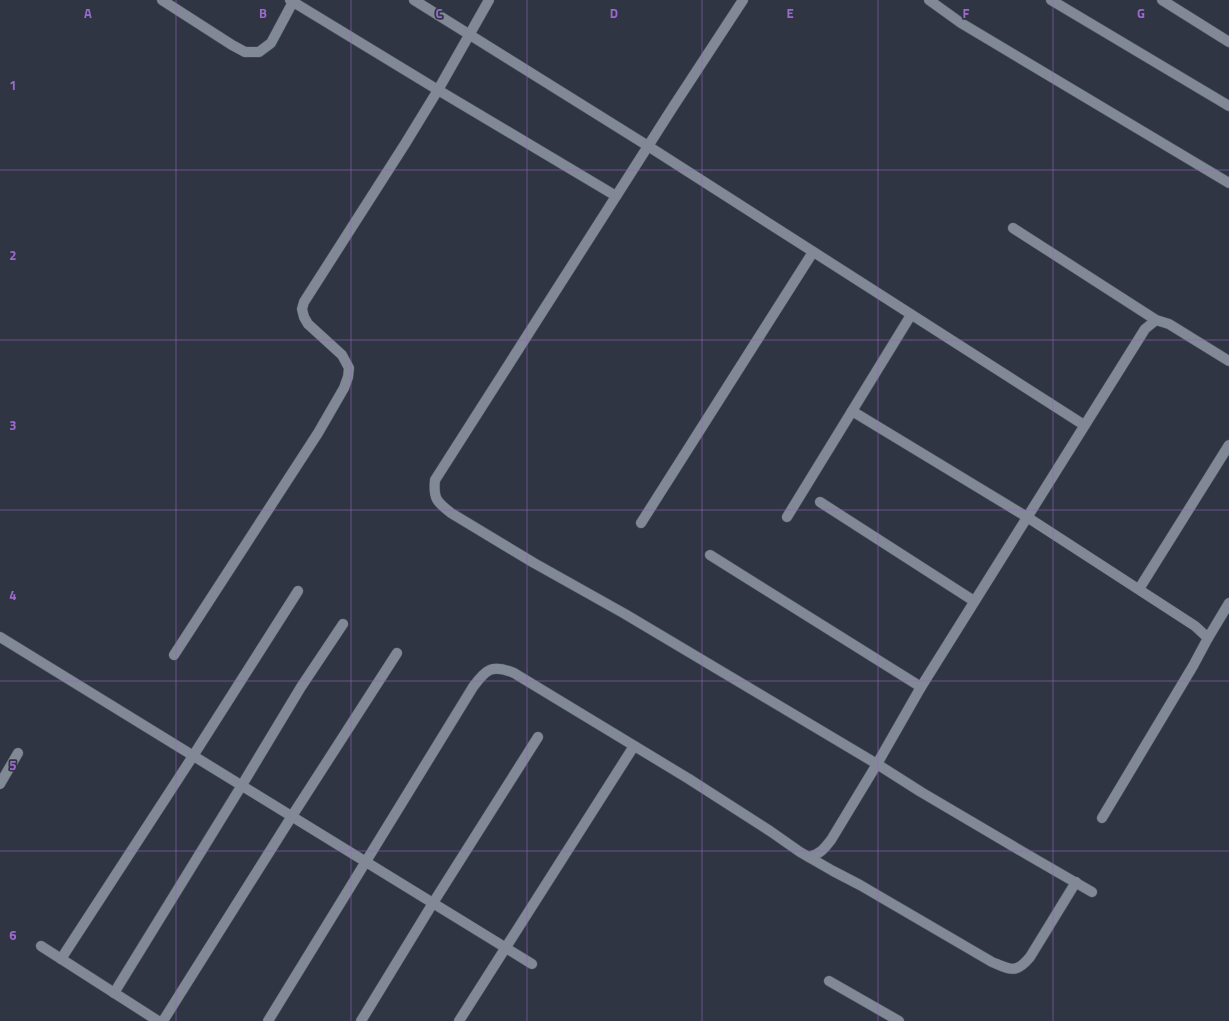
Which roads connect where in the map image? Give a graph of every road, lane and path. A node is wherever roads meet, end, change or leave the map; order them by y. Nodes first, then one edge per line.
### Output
1 (162, 0) edge
2 (414, 0) edge
3 (489, 0) edge
4 (743, 0) edge
5 (929, 0) edge
6 (1051, 0) edge
7 (1162, 0) edge
8 (292, 1) edge
9 (470, 35) junction
10 (1229, 42) edge
11 (438, 90) junction
12 (1229, 106) edge
13 (648, 146) junction
14 (1229, 183) edge
15 (616, 196) junction
16 (1013, 228) dead end
17 (813, 252) junction
18 (911, 315) junction
19 (1156, 320) junction
20 (1229, 361) edge
21 (852, 411) junction
22 (1084, 425) junction
23 (1229, 445) edge
24 (820, 502) dead end
25 (787, 517) dead end
26 (1026, 517) junction
27 (641, 523) dead end
28 (710, 555) dead end
29 (1139, 589) junction
30 (298, 591) dead end
31 (974, 600) junction
32 (1229, 603) edge
33 (343, 624) dead end
34 (0, 637) edge
35 (1208, 638) junction
36 (397, 653) dead end
37 (174, 655) dead end
38 (921, 687) junction
39 (538, 737) dead end
40 (634, 746) junction
41 (18, 753) dead end
42 (193, 756) junction
43 (877, 764) junction
44 (0, 784) edge
45 (242, 785) junction
46 (292, 816) junction
47 (1102, 818) dead end
48 (809, 857) junction
49 (365, 862) junction
50 (1076, 882) junction
51 (1092, 892) dead end
52 (433, 903) junction
53 (41, 946) dead end
54 (505, 947) junction
55 (61, 959) junction
56 (532, 964) dead end
57 (829, 981) dead end
58 (114, 993) junction
59 (158, 1021) edge
60 (163, 1021) edge
61 (268, 1021) edge
62 (362, 1021) edge
63 (459, 1021) edge
64 (899, 1021) edge

1 - 8 street
2 - 9 street
3 - 9 street
4 - 13 street
5 - 14 street
6 - 12 street
7 - 10 street
8 - 11 street
9 - 11 street
9 - 13 street
11 - 15 street
11 - 37 street
13 - 15 street
13 - 17 street
15 - 43 street
16 - 19 street
17 - 18 street
17 - 27 street
18 - 21 street
18 - 22 street
19 - 20 street
19 - 22 street
21 - 25 street
21 - 26 street
22 - 26 street
23 - 29 street
24 - 31 street
26 - 29 street
26 - 31 street
28 - 38 street
29 - 35 street
30 - 42 street
31 - 38 street
32 - 35 street
33 - 45 street
34 - 42 street
35 - 47 street
36 - 46 street
38 - 43 street
39 - 52 street
40 - 48 street
40 - 49 street
40 - 54 street
41 - 44 street
42 - 45 street
42 - 55 street
43 - 48 street
43 - 50 street
45 - 46 street
45 - 58 street
46 - 49 street
46 - 60 street
48 - 50 street
49 - 52 street
49 - 61 street
50 - 51 street
52 - 54 street
52 - 62 street
53 - 55 street
54 - 56 street
54 - 63 street
55 - 58 street
57 - 64 street
58 - 59 street

